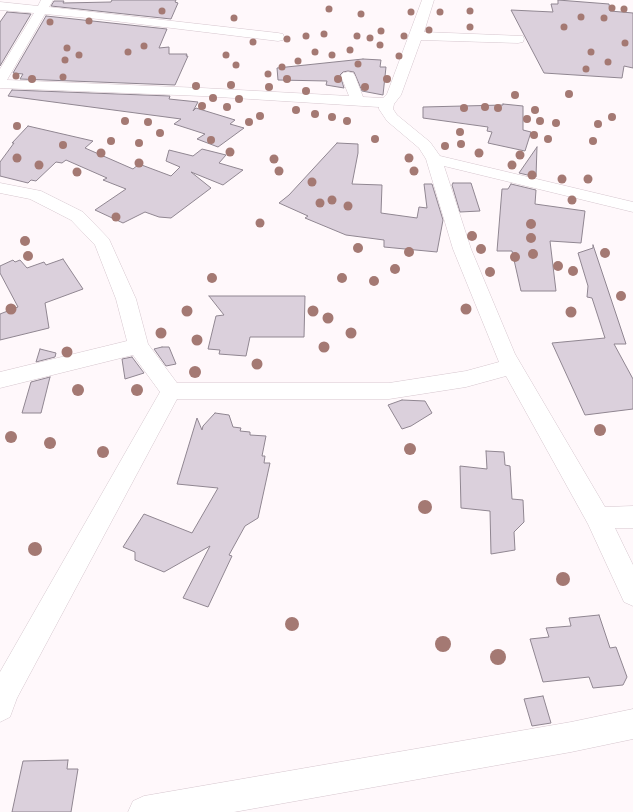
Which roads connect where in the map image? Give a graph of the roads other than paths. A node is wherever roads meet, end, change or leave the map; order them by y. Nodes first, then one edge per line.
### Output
1 (428, 0) edge
2 (44, 5) edge
3 (0, 6) edge
4 (416, 36) junction
5 (278, 38) dead end
6 (518, 39) dead end
7 (348, 76) dead end
8 (0, 81) edge
9 (0, 84) edge
10 (358, 102) junction
11 (387, 103) junction
12 (434, 159) junction
13 (0, 188) edge
14 (633, 207) edge
15 (138, 346) junction
16 (511, 367) junction
17 (0, 380) edge
18 (171, 391) junction
19 (633, 516) edge
20 (598, 518) junction
21 (633, 593) edge
22 (1, 698) edge
23 (633, 724) edge
24 (144, 812) edge

1 - 4 street
2 - 3 street
2 - 5 street
2 - 8 street
4 - 6 street
4 - 11 street
7 - 10 street
9 - 10 street
10 - 11 street
11 - 12 street
12 - 14 street
12 - 16 street
13 - 15 street
15 - 17 street
15 - 18 street
16 - 18 street
16 - 20 street
18 - 22 street
19 - 20 street
20 - 21 street
23 - 24 street

